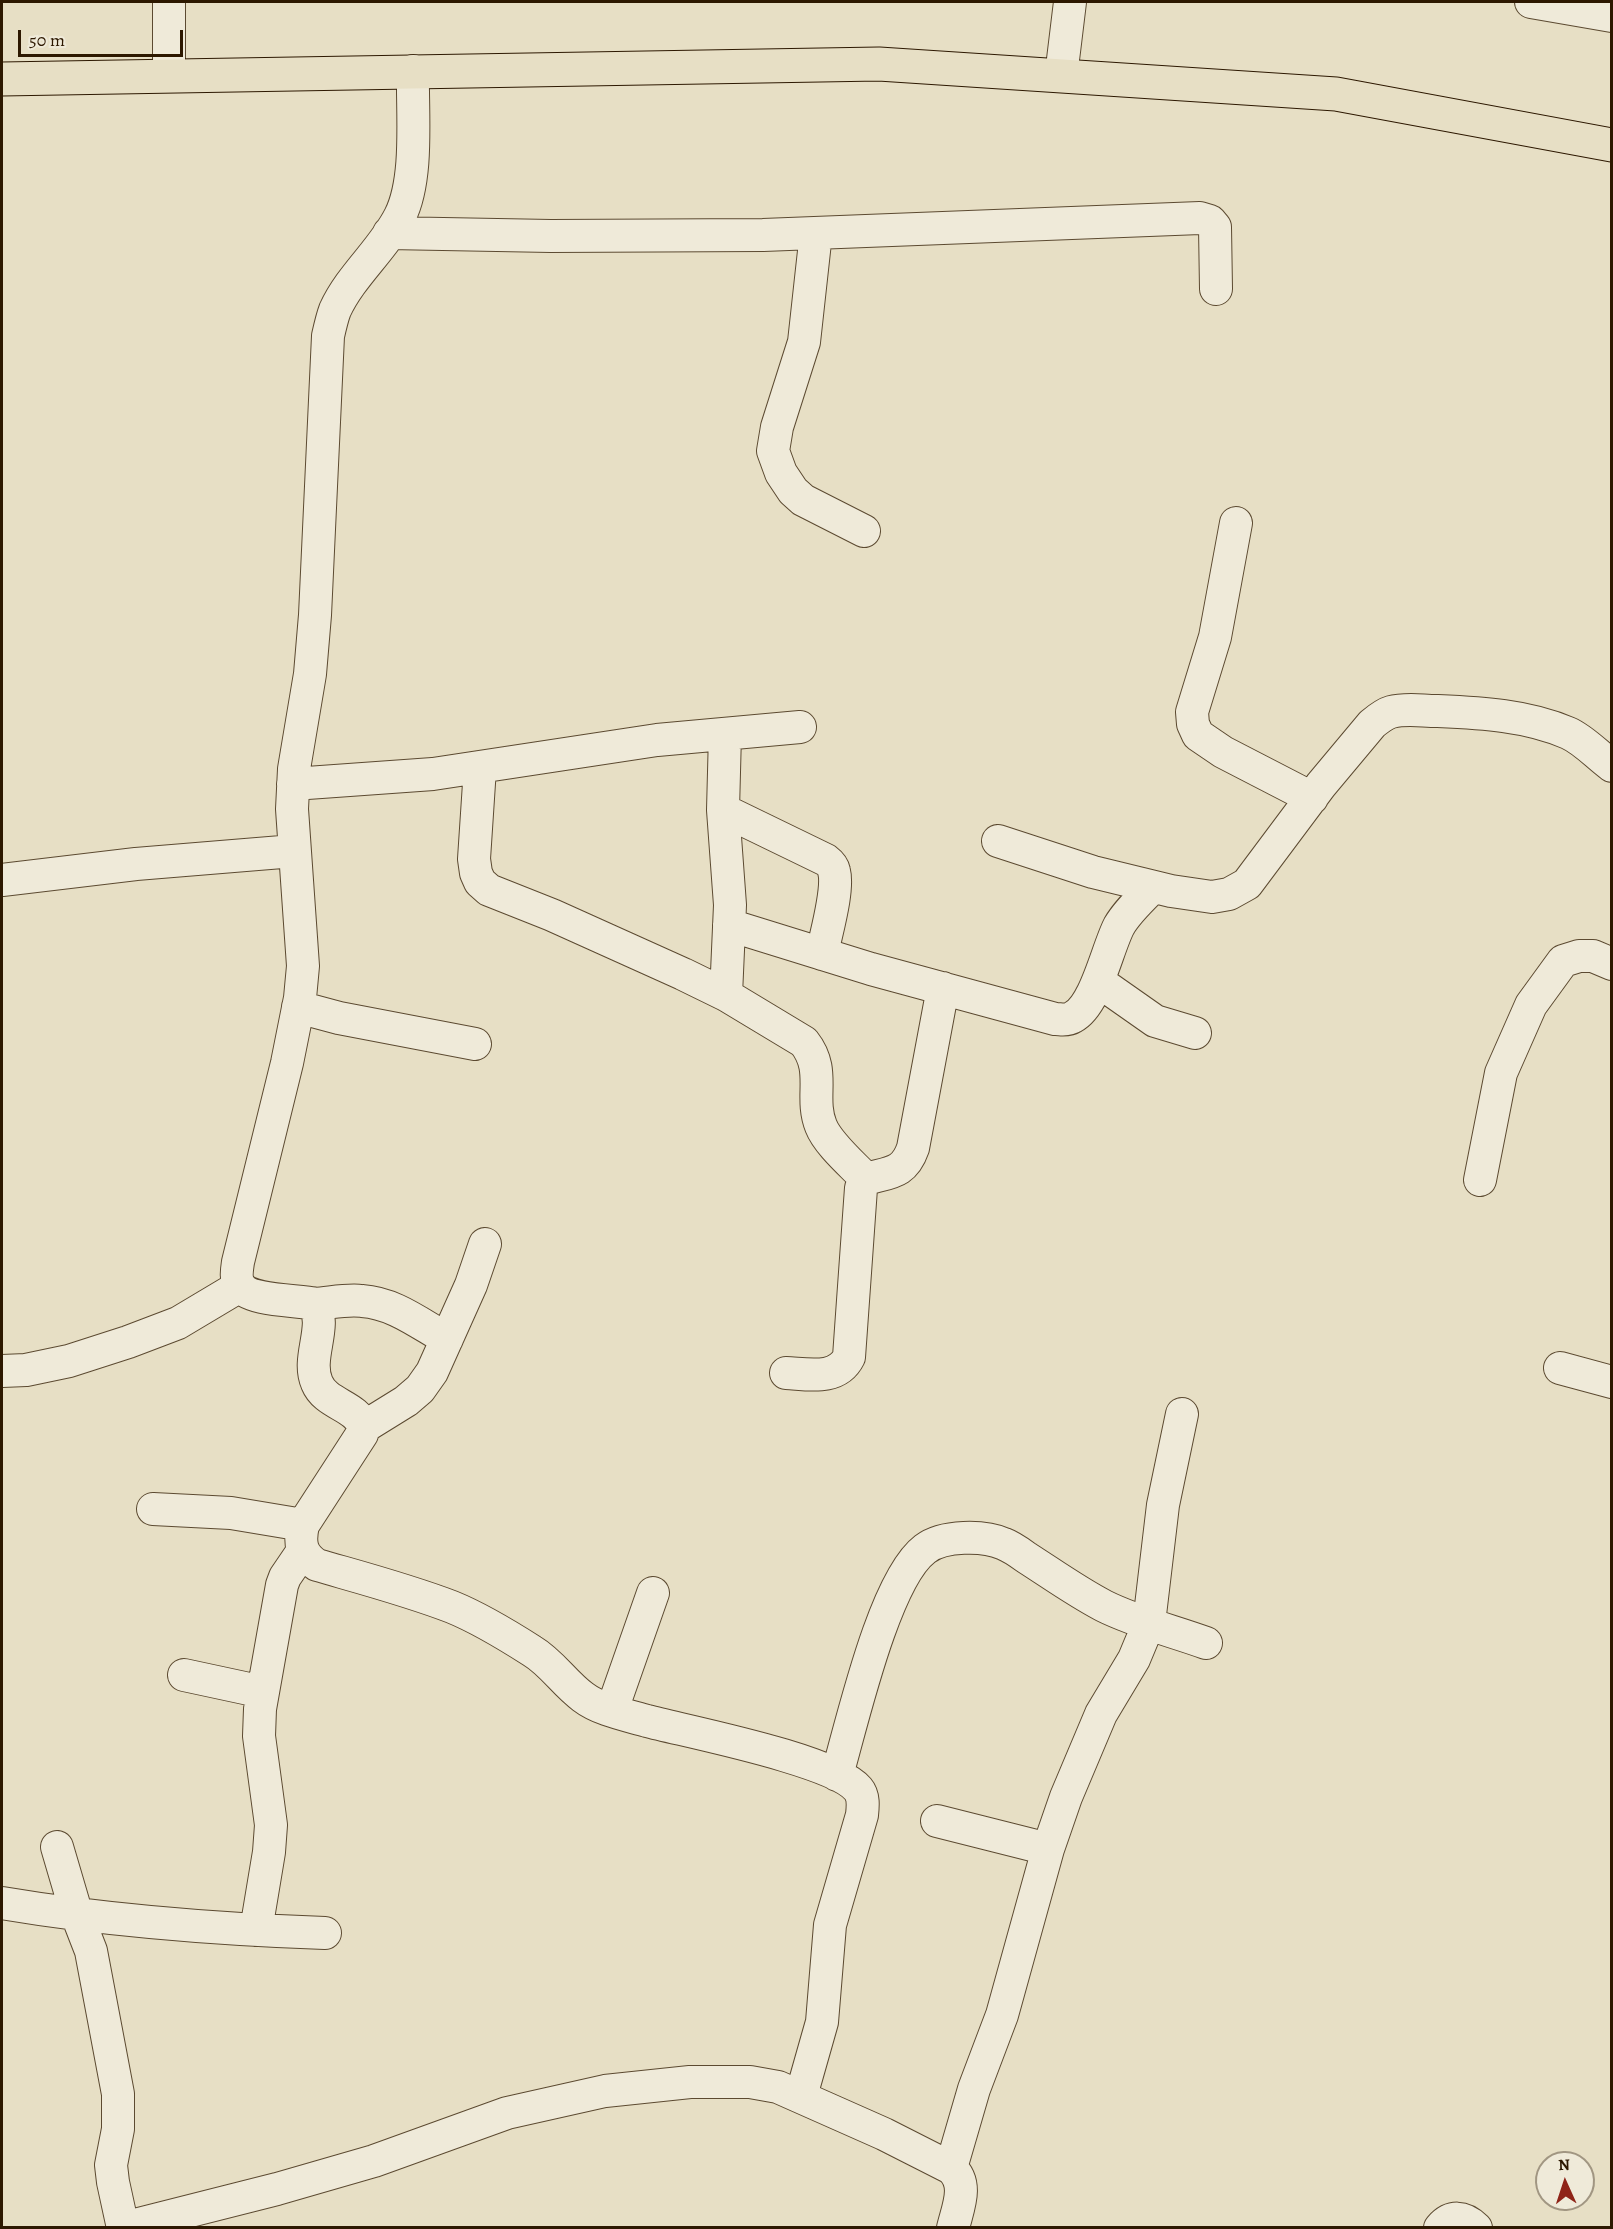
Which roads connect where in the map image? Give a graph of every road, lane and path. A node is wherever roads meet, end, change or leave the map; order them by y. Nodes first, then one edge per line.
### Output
1 (169, 2) edge
2 (1070, 2) edge
3 (1531, 2) edge
4 (1611, 16) edge
5 (413, 71) junction
6 (169, 75) junction
7 (1061, 76) junction
8 (2, 79) edge
9 (1611, 145) edge
10 (389, 232) junction
11 (816, 233) junction
12 (1216, 289) dead end
13 (1236, 523) dead end
14 (864, 531) dead end
15 (800, 727) dead end
16 (725, 734) junction
17 (1611, 766) edge
18 (480, 768) junction
19 (293, 784) junction
20 (1312, 798) junction
21 (723, 810) junction
22 (998, 841) dead end
23 (294, 850) junction
24 (2, 880) edge
25 (1152, 887) junction
26 (729, 925) junction
27 (822, 954) junction
28 (1611, 964) edge
29 (1098, 981) junction
30 (943, 988) junction
31 (726, 995) junction
32 (298, 1007) junction
33 (1195, 1033) dead end
34 (475, 1044) dead end
35 (866, 1179) junction
36 (1480, 1180) dead end
37 (485, 1244) dead end
38 (240, 1286) junction
39 (315, 1304) junction
40 (447, 1339) junction
41 (1560, 1368) dead end
42 (2, 1371) edge
43 (786, 1372) dead end
44 (1611, 1382) edge
45 (1182, 1414) dead end
46 (364, 1427) junction
47 (153, 1509) dead end
48 (303, 1538) junction
49 (653, 1593) dead end
50 (1149, 1623) junction
51 (1206, 1643) dead end
52 (184, 1675) dead end
53 (263, 1692) junction
54 (612, 1710) junction
55 (837, 1775) junction
56 (937, 1821) dead end
57 (57, 1847) dead end
58 (1048, 1850) junction
59 (2, 1903) edge
60 (77, 1915) junction
61 (256, 1930) junction
62 (325, 1933) dead end
63 (801, 2096) junction
64 (951, 2168) junction
65 (953, 2228) edge
66 (1440, 2228) edge
67 (1476, 2228) edge

1 - 6 street
2 - 7 street
3 - 4 street
5 - 6 main road
5 - 7 main road
5 - 10 street
6 - 8 main road
7 - 9 main road
10 - 11 street
10 - 19 street
11 - 12 street
11 - 14 street
13 - 20 street
15 - 16 street
16 - 18 street
16 - 21 street
17 - 20 street
18 - 19 street
18 - 31 street
19 - 23 street
20 - 25 street
21 - 26 street
21 - 27 street
22 - 25 street
23 - 24 street
23 - 32 street
25 - 29 street
26 - 27 street
26 - 31 street
27 - 30 street
28 - 36 street
29 - 30 street
29 - 33 street
30 - 35 street
31 - 35 street
32 - 34 street
32 - 38 street
35 - 43 street
37 - 40 street
38 - 39 street
38 - 42 street
39 - 40 street
39 - 46 street
40 - 46 street
41 - 44 street
45 - 50 street
46 - 48 street
47 - 48 street
48 - 53 street
48 - 54 street
49 - 54 street
50 - 51 street
50 - 55 street
50 - 58 street
52 - 53 street
53 - 61 street
54 - 55 street
55 - 63 street
56 - 58 street
57 - 60 street
58 - 64 street
59 - 60 street
60 - 61 street
60 - 63 street
61 - 62 street
63 - 64 street
64 - 65 street
66 - 67 street

